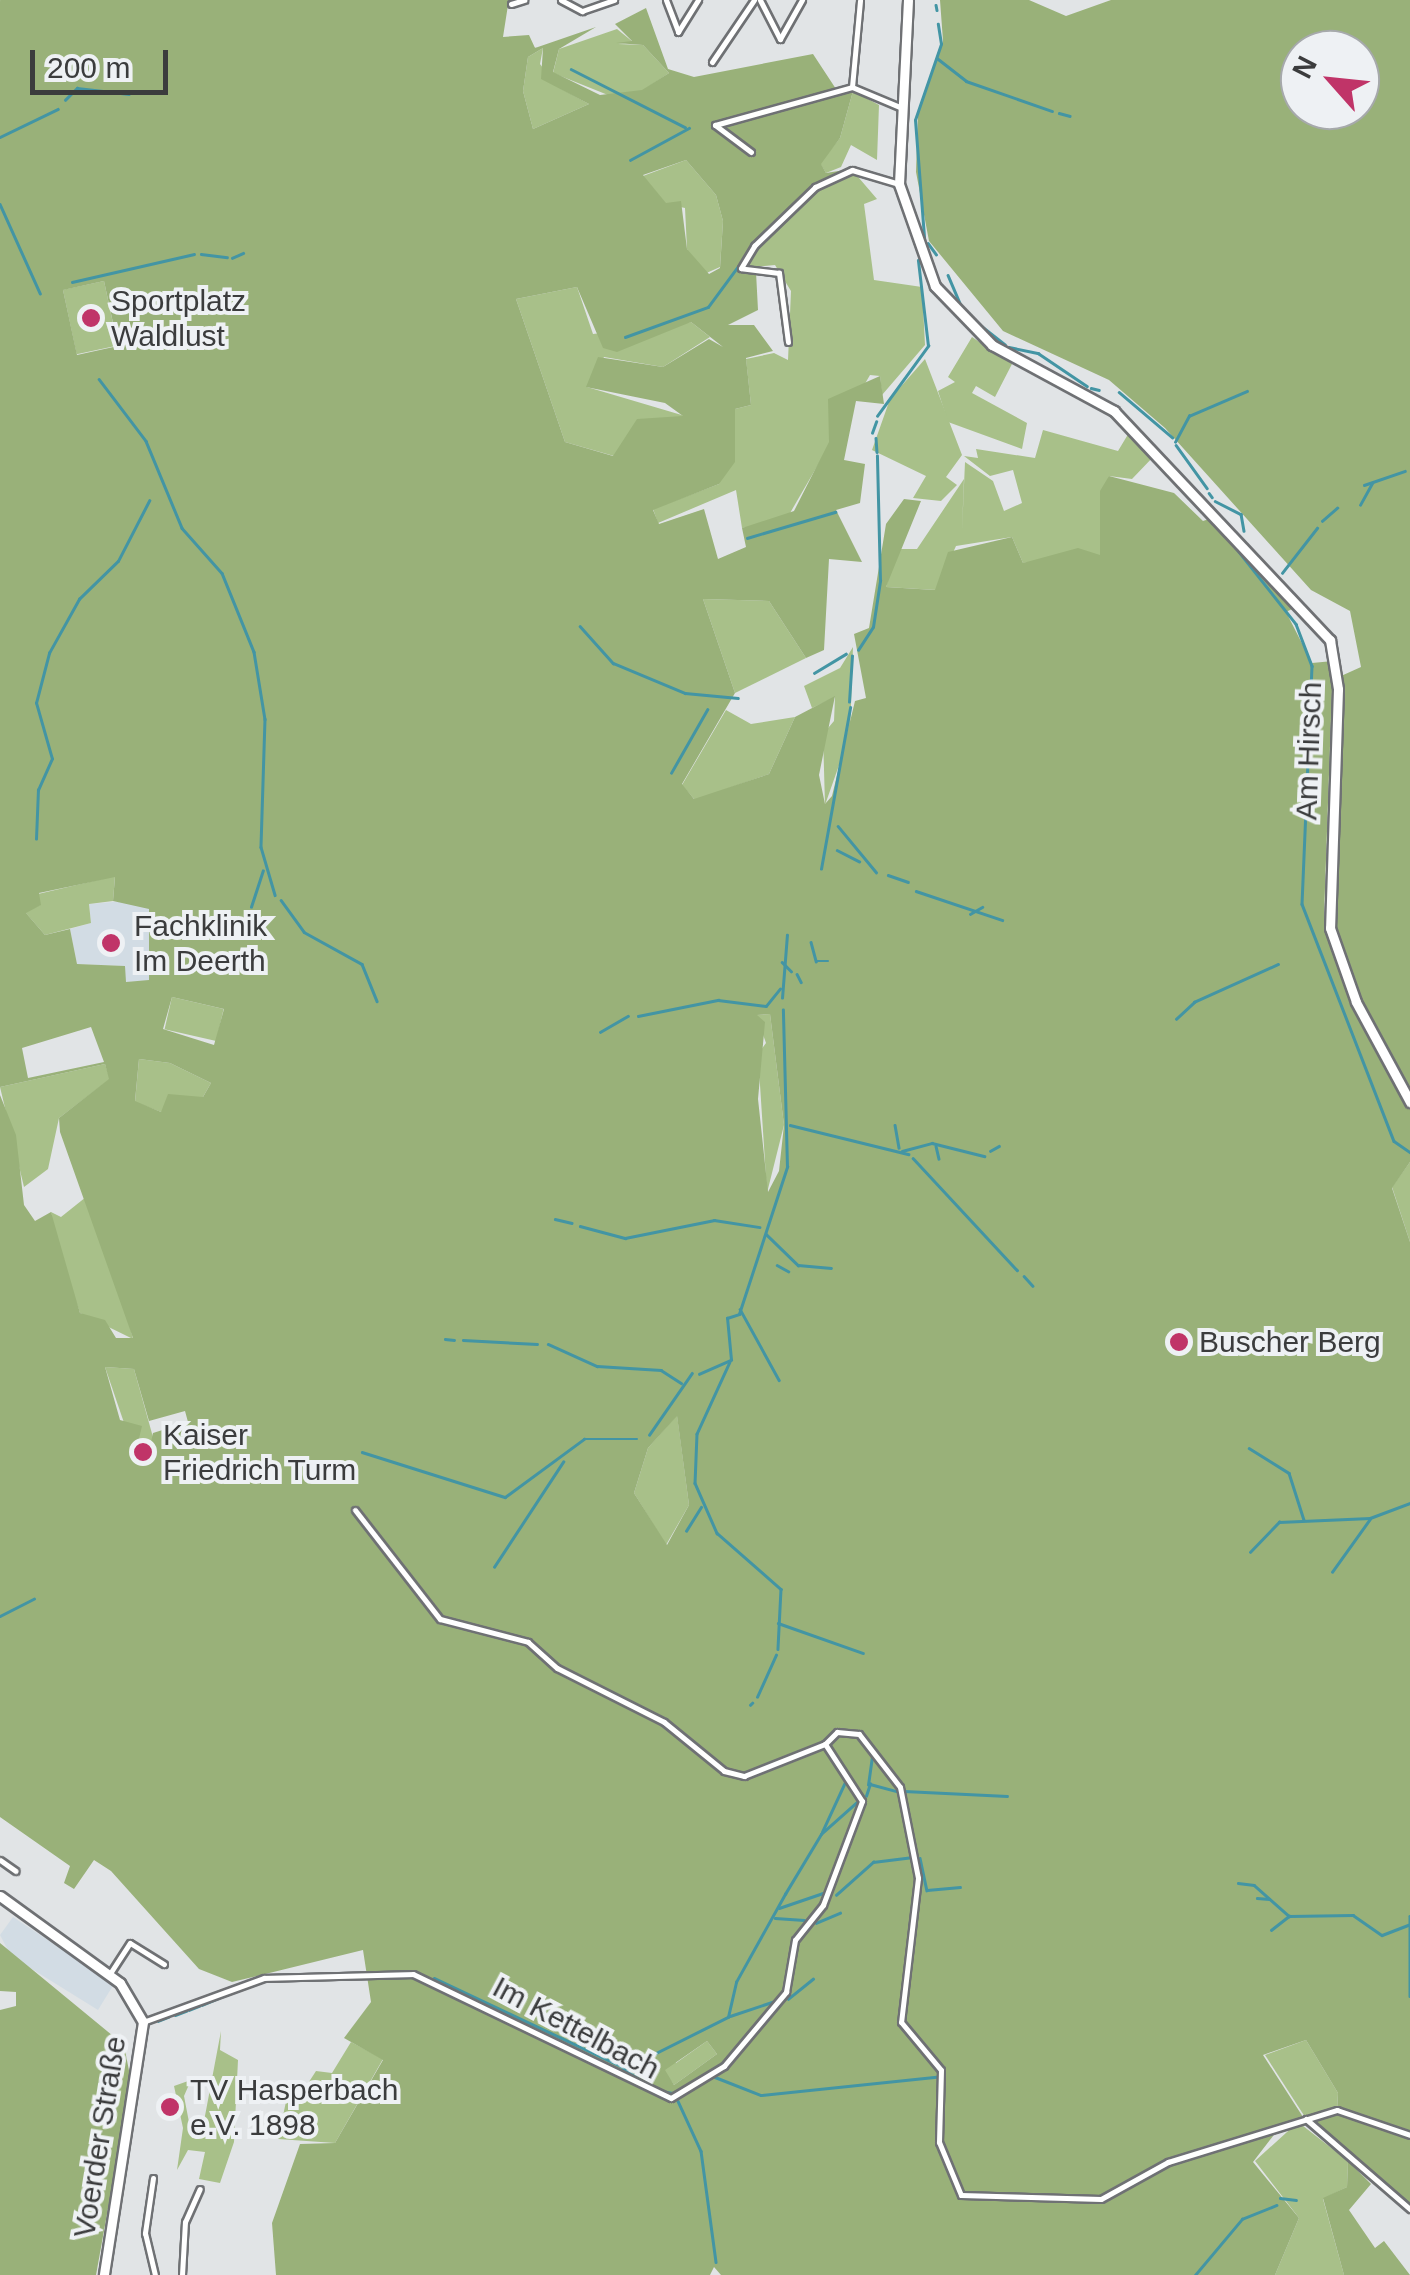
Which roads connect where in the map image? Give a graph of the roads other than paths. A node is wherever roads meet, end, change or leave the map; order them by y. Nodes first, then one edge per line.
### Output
1 (524, 0) edge
2 (561, 0) edge
3 (614, 0) edge
4 (666, 0) edge
5 (698, 0) edge
6 (757, 0) edge
7 (802, 0) edge
8 (860, 0) edge
9 (908, 0) edge
10 (511, 4) dead end
11 (712, 62) dead end
12 (852, 87) junction
13 (902, 108) junction
14 (751, 152) dead end
15 (899, 184) junction
16 (788, 342) dead end
17 (1410, 1102) edge
18 (354, 1510) dead end
19 (824, 1744) junction
20 (0, 1860) edge
21 (16, 1871) dead end
22 (0, 1896) edge
23 (164, 1964) dead end
24 (109, 1975) junction
25 (142, 2022) junction
26 (1306, 2118) junction
27 (1410, 2134) edge
28 (154, 2178) dead end
29 (200, 2189) dead end
30 (1410, 2209) edge
31 (104, 2275) edge
32 (155, 2275) edge
33 (182, 2275) edge

1 - 10 street
2 - 3 street
4 - 5 street
6 - 7 street
6 - 11 street
8 - 12 street
9 - 13 main road
12 - 13 street
12 - 14 street
13 - 15 main road
15 - 16 street
15 - 17 main road, Am Hirsch
18 - 19 street
19 - 25 street, Im Kettelbach
19 - 26 street
20 - 21 street
22 - 24 main road, Voerder Straße
23 - 24 street
24 - 25 main road, Voerder Straße
25 - 31 main road, Voerder Straße
26 - 27 street
26 - 30 street
28 - 32 street
29 - 33 street

